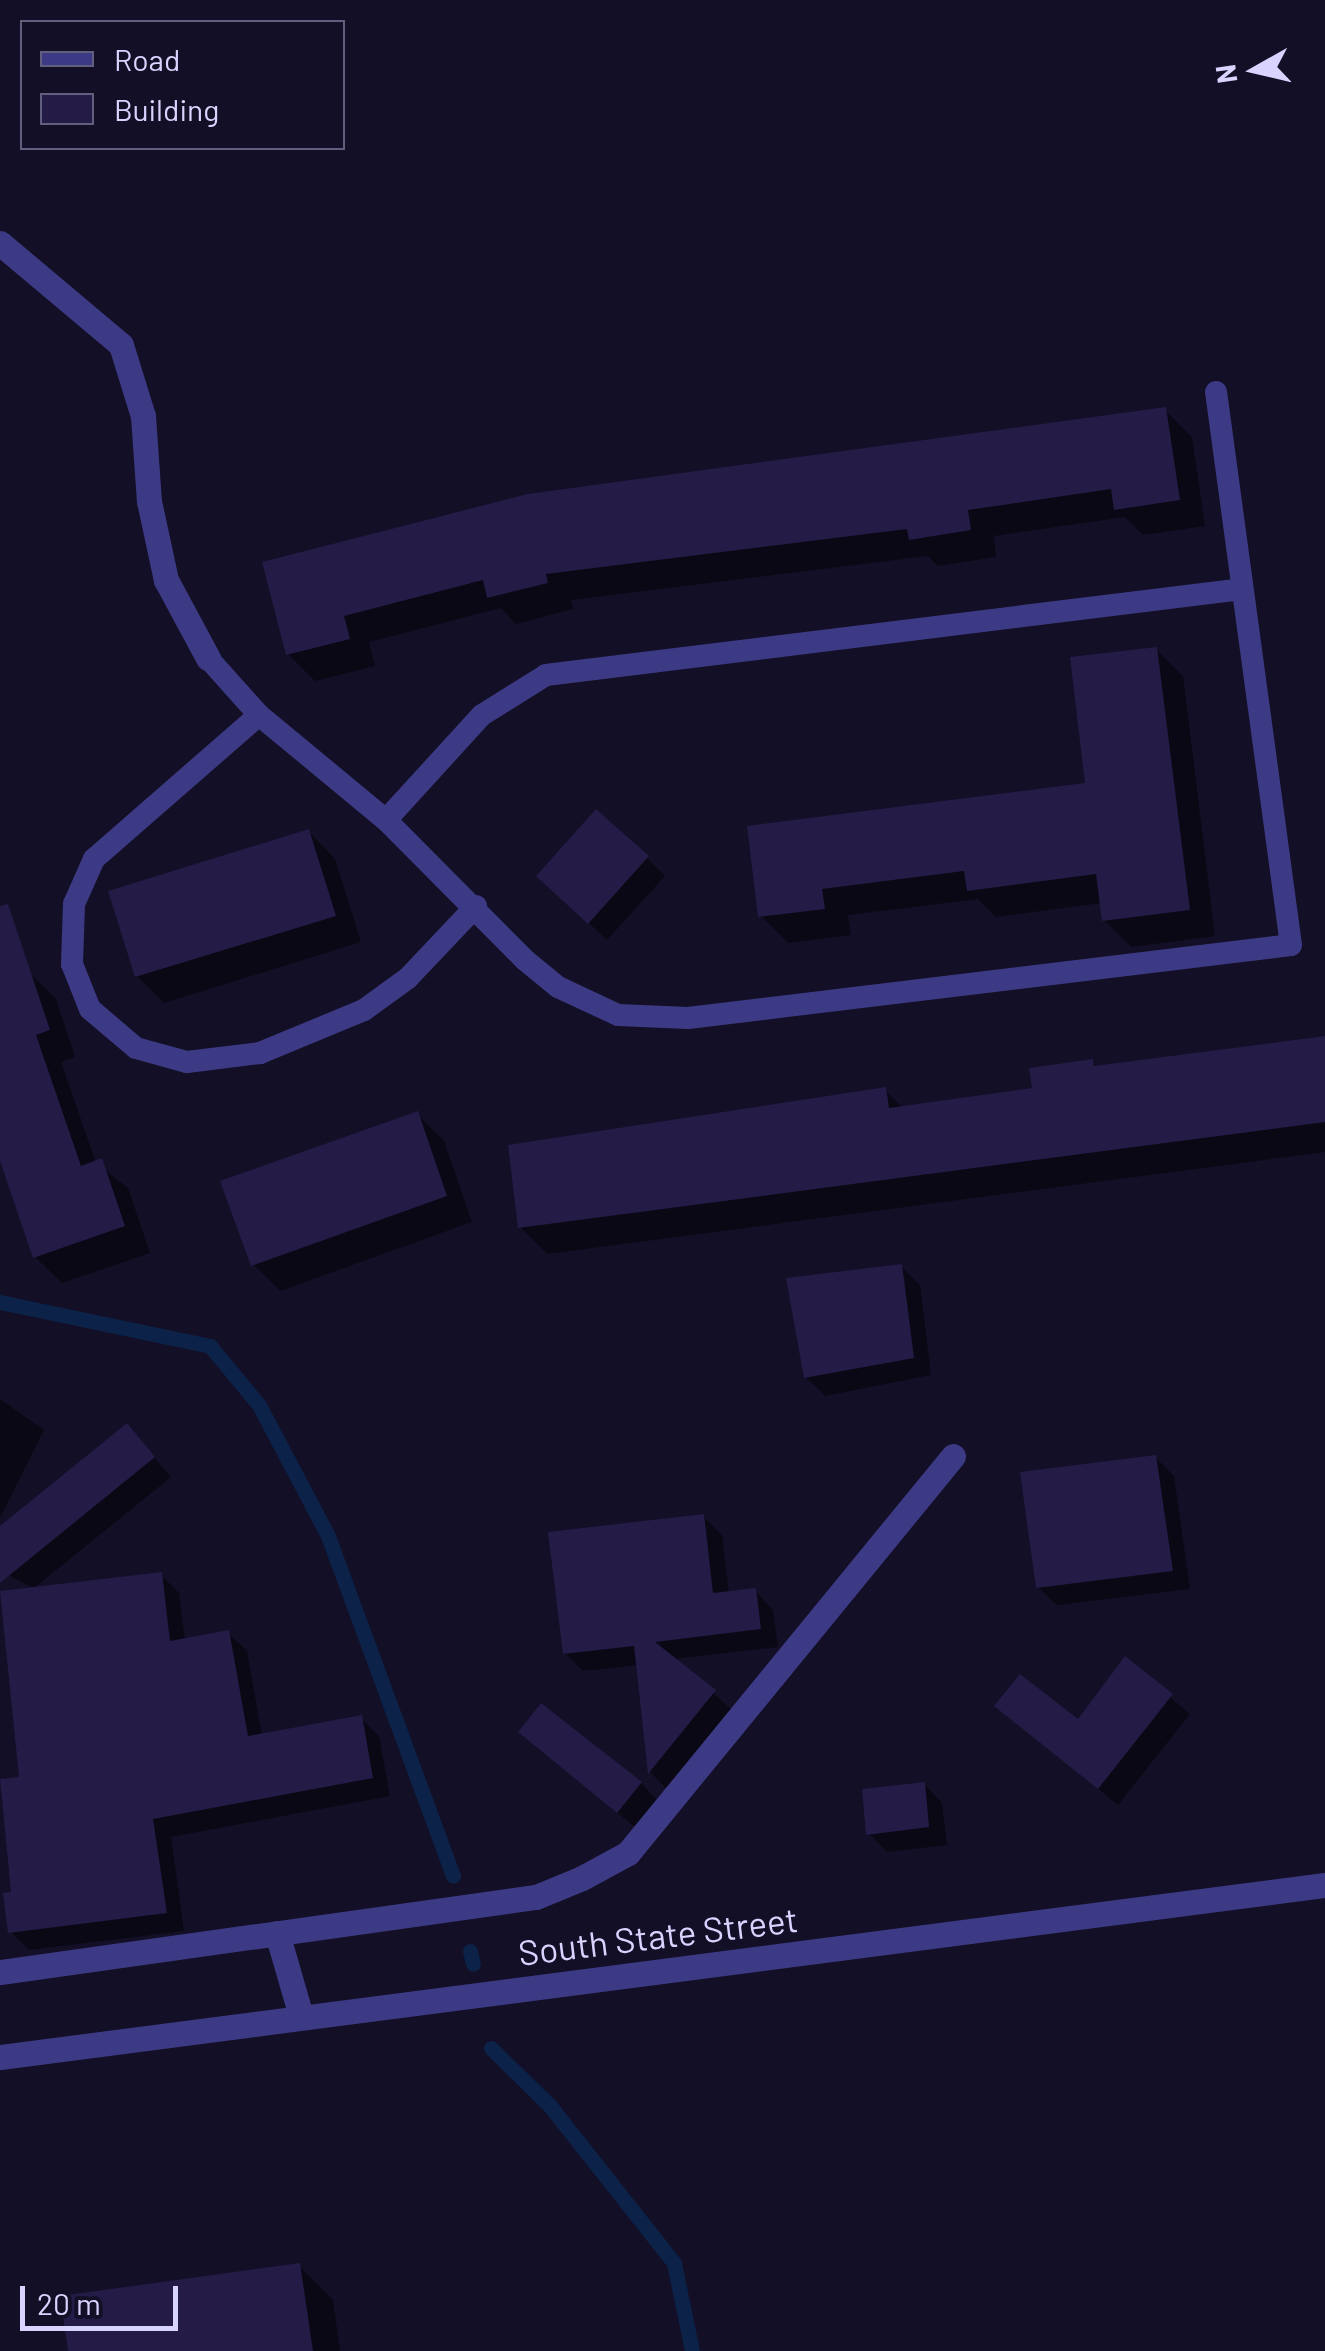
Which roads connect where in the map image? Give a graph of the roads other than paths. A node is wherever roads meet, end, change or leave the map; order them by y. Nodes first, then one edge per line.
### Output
1 (0, 242) edge
2 (1216, 392) dead end
3 (1242, 588) junction
4 (208, 658) joint
5 (259, 714) junction
6 (386, 820) junction
7 (476, 906) junction
8 (953, 1456) dead end
9 (1325, 1885) edge
10 (277, 1933) junction
11 (0, 1972) edge
12 (301, 2016) junction
13 (0, 2057) edge

1 - 4 street
2 - 3 lane
3 - 6 lane
3 - 7 lane
4 - 5 lane
5 - 6 lane
5 - 7 lane
6 - 7 lane
8 - 10 street
9 - 12 street, South State Street
10 - 11 street
10 - 12 street
12 - 13 street, South State Street

